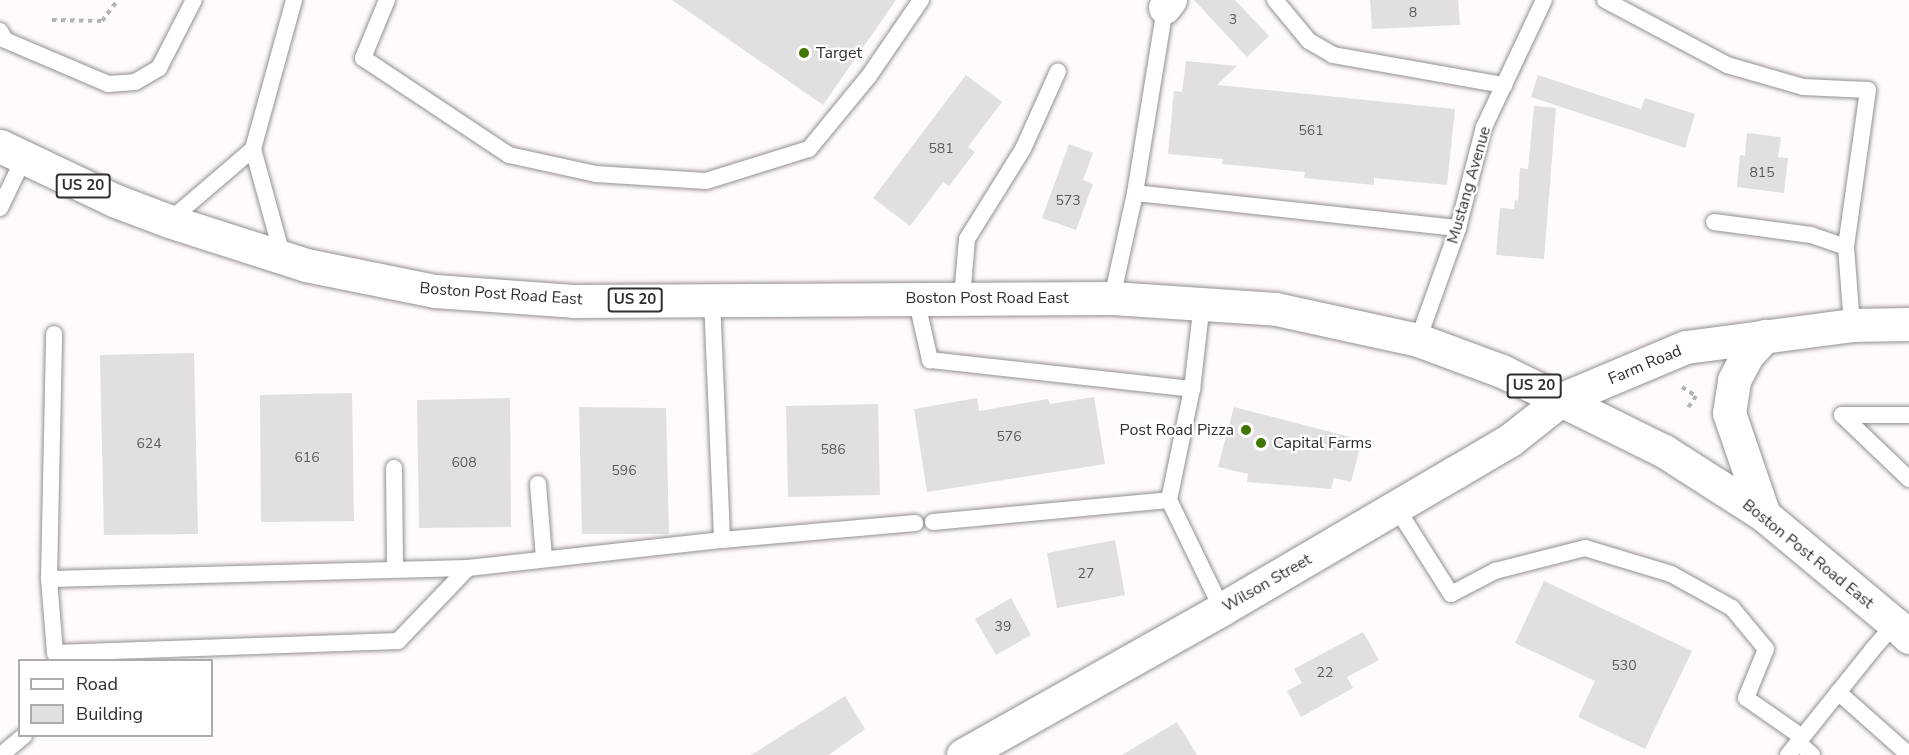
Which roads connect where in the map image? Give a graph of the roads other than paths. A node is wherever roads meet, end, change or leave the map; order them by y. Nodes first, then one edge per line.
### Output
1 (194, 0) edge
2 (294, 0) edge
3 (387, 0) edge
4 (921, 0) edge
5 (1275, 0) edge
6 (1544, 0) edge
7 (1605, 0) edge
8 (1168, 4) edge
9 (0, 31) edge
10 (1058, 71) dead end
11 (1504, 85) junction
12 (253, 149) junction
13 (12, 152) edge
14 (1135, 193) junction
15 (0, 208) edge
16 (169, 221) junction
17 (1714, 222) dead end
18 (1458, 228) junction
19 (1846, 247) junction
20 (283, 258) junction
21 (916, 298) junction
22 (962, 298) junction
23 (1112, 298) junction
24 (712, 299) junction
25 (1202, 303) junction
26 (1909, 324) edge
27 (1852, 325) junction
28 (54, 333) dead end
29 (1765, 336) junction
30 (1418, 340) junction
31 (1192, 389) junction
32 (1562, 399) junction
33 (1909, 415) edge
34 (394, 468) dead end
35 (1909, 478) edge
36 (538, 484) dead end
37 (1169, 500) junction
38 (1396, 507) junction
39 (1764, 515) junction
40 (933, 522) dead end
41 (915, 523) dead end
42 (722, 540) junction
43 (544, 559) junction
44 (468, 568) junction
45 (395, 569) junction
46 (49, 579) junction
47 (1222, 609) junction
48 (1902, 631) edge
49 (1838, 692) junction
50 (22, 737) edge
51 (1796, 745) edge
52 (1, 755) edge
53 (963, 755) edge
54 (1812, 755) edge
55 (1909, 755) edge

1 - 9 lane
2 - 12 lane
3 - 4 lane
5 - 11 lane
6 - 11 lane, Mustang Avenue
7 - 19 lane
8 - 14 lane
10 - 22 lane
11 - 18 lane, Mustang Avenue
12 - 16 lane
12 - 20 lane
13 - 15 lane
13 - 16 main road, Boston Post Road East / US 20
14 - 18 lane
14 - 23 lane
16 - 20 main road, Boston Post Road East / US 20
17 - 19 lane
18 - 30 lane, Mustang Avenue
19 - 27 lane
20 - 24 main road, Boston Post Road East / US 20
21 - 22 main road, Boston Post Road East / US 20
21 - 24 main road, Boston Post Road East / US 20
21 - 31 lane
22 - 23 main road, Boston Post Road East / US 20
23 - 25 main road, Boston Post Road East / US 20
24 - 42 lane
25 - 30 main road, Boston Post Road East / US 20
25 - 31 lane
26 - 27 main road, Farm Road
27 - 29 main road, Farm Road
28 - 46 lane
29 - 32 main road, Farm Road
29 - 39 main road
30 - 32 main road, Boston Post Road East / US 20
31 - 37 lane
32 - 38 main road, Wilson Street
32 - 39 main road, Boston Post Road East / US 20
33 - 35 lane
34 - 45 lane
36 - 43 lane
37 - 40 lane
37 - 47 lane
38 - 47 main road, Wilson Street
38 - 51 lane
39 - 48 main road, Boston Post Road East / US 20
41 - 42 lane
42 - 43 lane
43 - 44 lane
44 - 45 lane
44 - 46 lane
45 - 46 lane
47 - 53 main road, Wilson Street
48 - 49 lane
49 - 51 lane
49 - 55 lane
50 - 52 lane
51 - 54 lane

